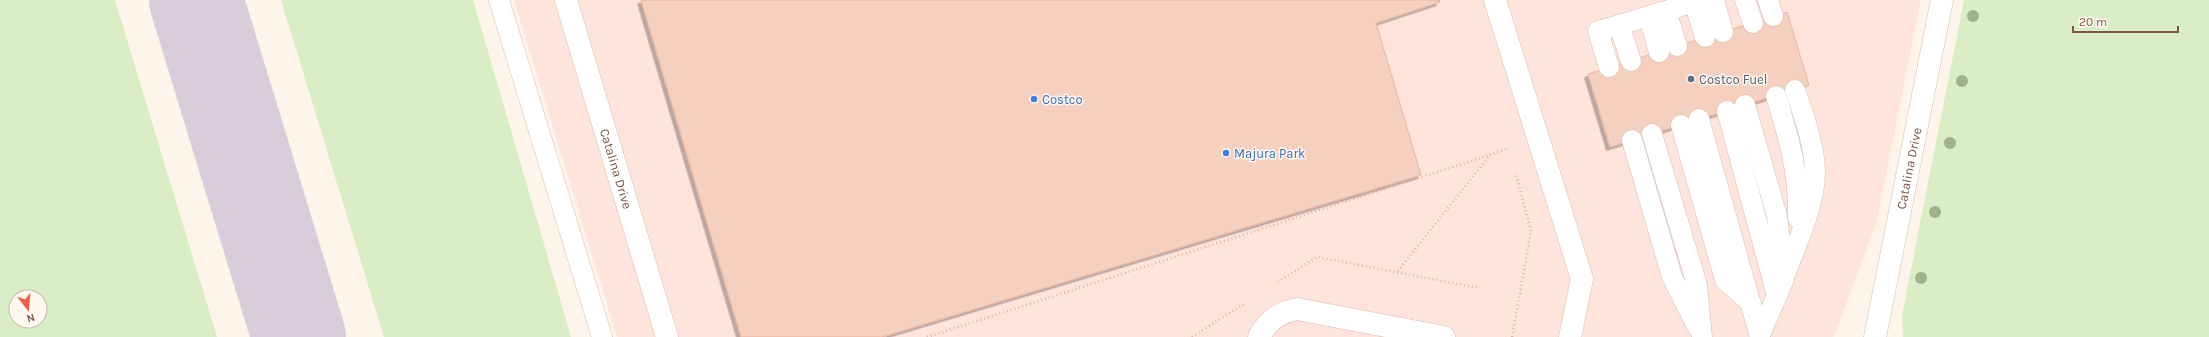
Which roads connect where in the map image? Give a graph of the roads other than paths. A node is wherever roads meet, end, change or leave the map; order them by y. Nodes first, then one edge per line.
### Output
1 (499, 0) edge
2 (566, 0) edge
3 (1495, 0) edge
4 (1714, 0) edge
5 (1745, 0) edge
6 (1941, 0) edge
7 (1697, 1) edge
8 (1657, 14) junction
9 (1753, 23) dead end
10 (1619, 25) junction
11 (1668, 49) dead end
12 (1631, 61) dead end
13 (1610, 67) dead end
14 (1795, 90) dead end
15 (1776, 96) dead end
16 (1745, 105) dead end
17 (1727, 111) dead end
18 (1690, 122) dead end
19 (1652, 134) dead end
20 (1632, 140) dead end
21 (1798, 240) junction
22 (1780, 287) junction
23 (1702, 336) edge
24 (1760, 336) edge
25 (602, 337) edge
26 (666, 337) edge
27 (1259, 337) edge
28 (1444, 337) edge
29 (1570, 337) edge
30 (1875, 337) edge

1 - 25 lane
2 - 26 street, Catalina Drive
3 - 29 street
4 - 7 lane
5 - 9 lane
6 - 30 street, Catalina Drive
7 - 8 lane
8 - 10 lane
8 - 11 lane
10 - 12 lane
10 - 13 lane
14 - 21 lane
15 - 21 lane
16 - 22 lane
17 - 22 lane
18 - 24 lane
19 - 23 lane
20 - 23 lane
21 - 22 lane
22 - 24 lane
27 - 28 street

